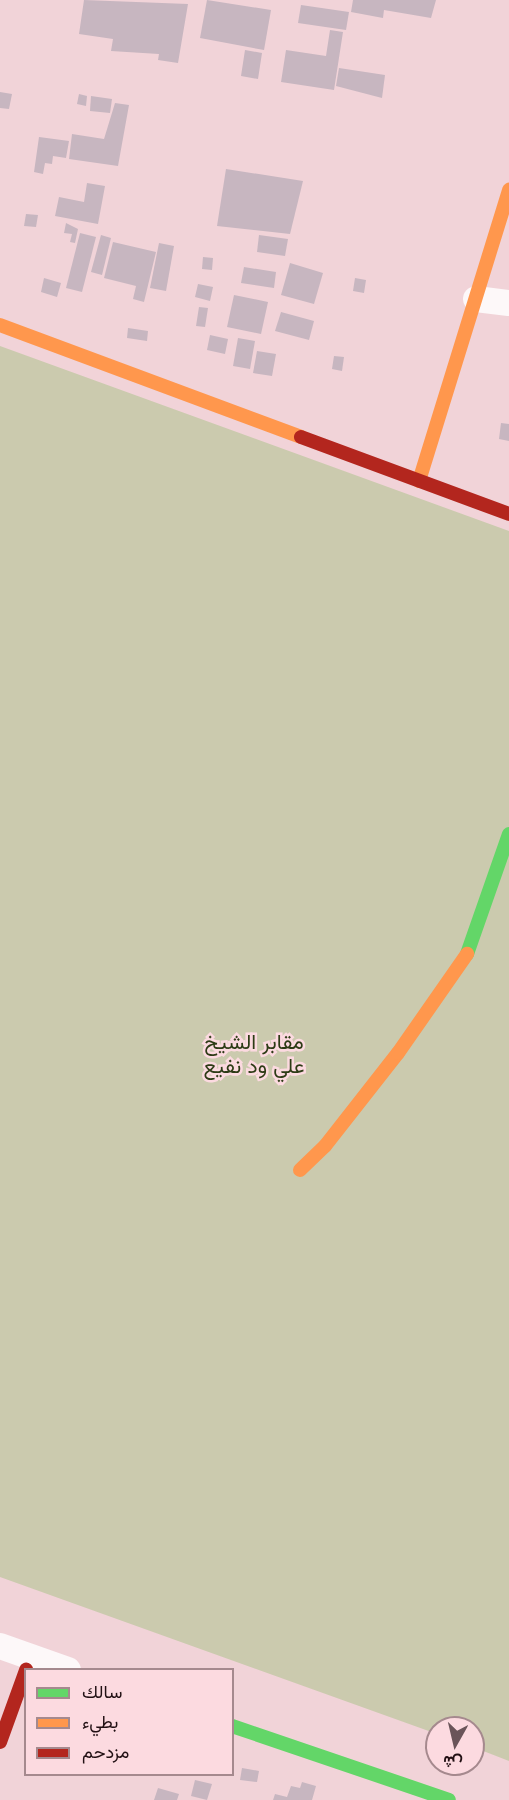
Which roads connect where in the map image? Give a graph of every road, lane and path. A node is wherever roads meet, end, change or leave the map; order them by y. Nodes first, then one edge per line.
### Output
1 (509, 190) edge
2 (476, 299) junction
3 (509, 303) edge
4 (0, 325) edge
5 (419, 481) junction
6 (509, 514) edge
7 (509, 834) edge
8 (300, 1170) dead end
9 (0, 1646) edge
10 (27, 1665) edge
11 (52, 1668) edge
12 (24, 1674) edge
13 (234, 1727) edge
14 (0, 1742) edge
15 (449, 1800) edge

1 - 2 street
2 - 3 street
2 - 5 street
4 - 5 street
5 - 6 street
7 - 8 street
9 - 10 street
10 - 11 street
12 - 14 street
13 - 15 street

